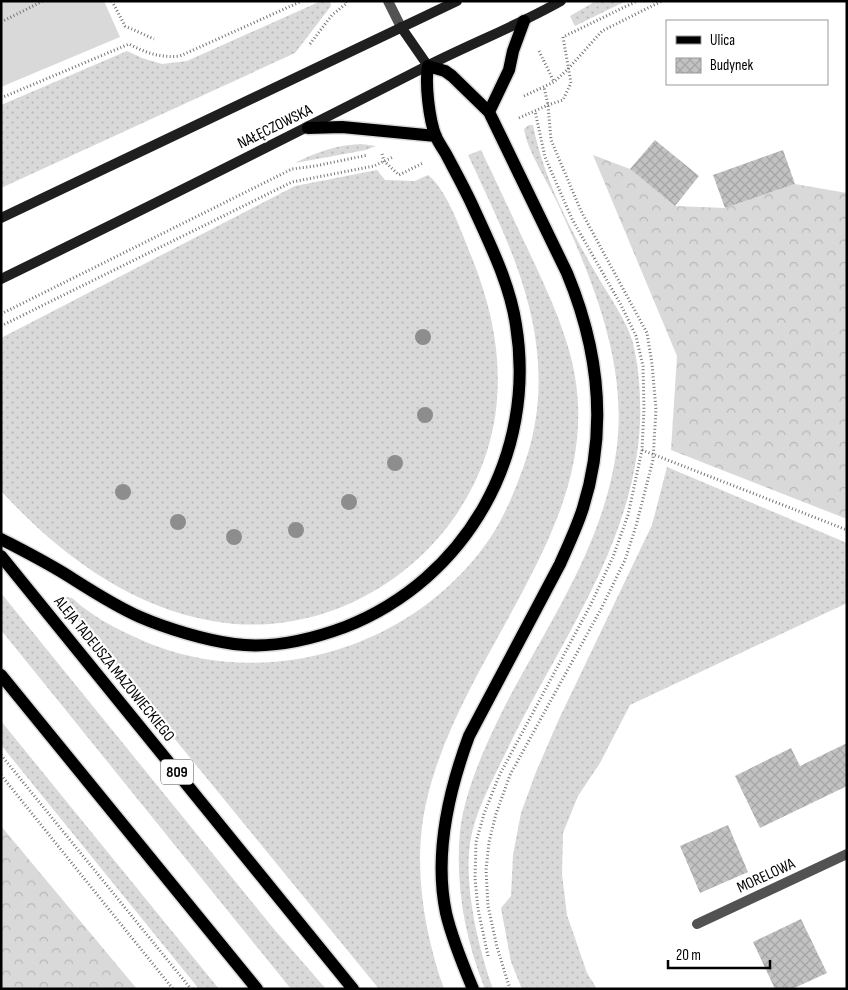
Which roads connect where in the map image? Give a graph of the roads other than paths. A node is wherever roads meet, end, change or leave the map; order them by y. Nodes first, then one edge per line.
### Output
1 (388, 1) edge
2 (457, 1) edge
3 (561, 1) edge
4 (524, 21) junction
5 (400, 27) junction
6 (428, 66) junction
7 (490, 112) junction
8 (308, 128) junction
9 (436, 136) junction
10 (1, 218) edge
11 (1, 279) edge
12 (1, 539) edge
13 (1, 556) edge
14 (1, 675) edge
15 (847, 854) edge
16 (697, 924) dead end
17 (258, 989) edge
18 (354, 989) edge
19 (473, 989) edge

1 - 5 street
2 - 5 main road
3 - 4 main road, NAŁĘCZOWSKA
4 - 6 main road, NAŁĘCZOWSKA
4 - 7 main road
5 - 6 main road
5 - 10 main road
6 - 7 main road
6 - 8 main road, NAŁĘCZOWSKA
6 - 9 main road
7 - 19 main road
8 - 9 main road
8 - 11 main road, NAŁĘCZOWSKA
9 - 12 main road
13 - 18 main road, ALEJA TADEUSZA MAZOWIECKIEGO / 809
14 - 17 main road
15 - 16 street, MORELOWA

